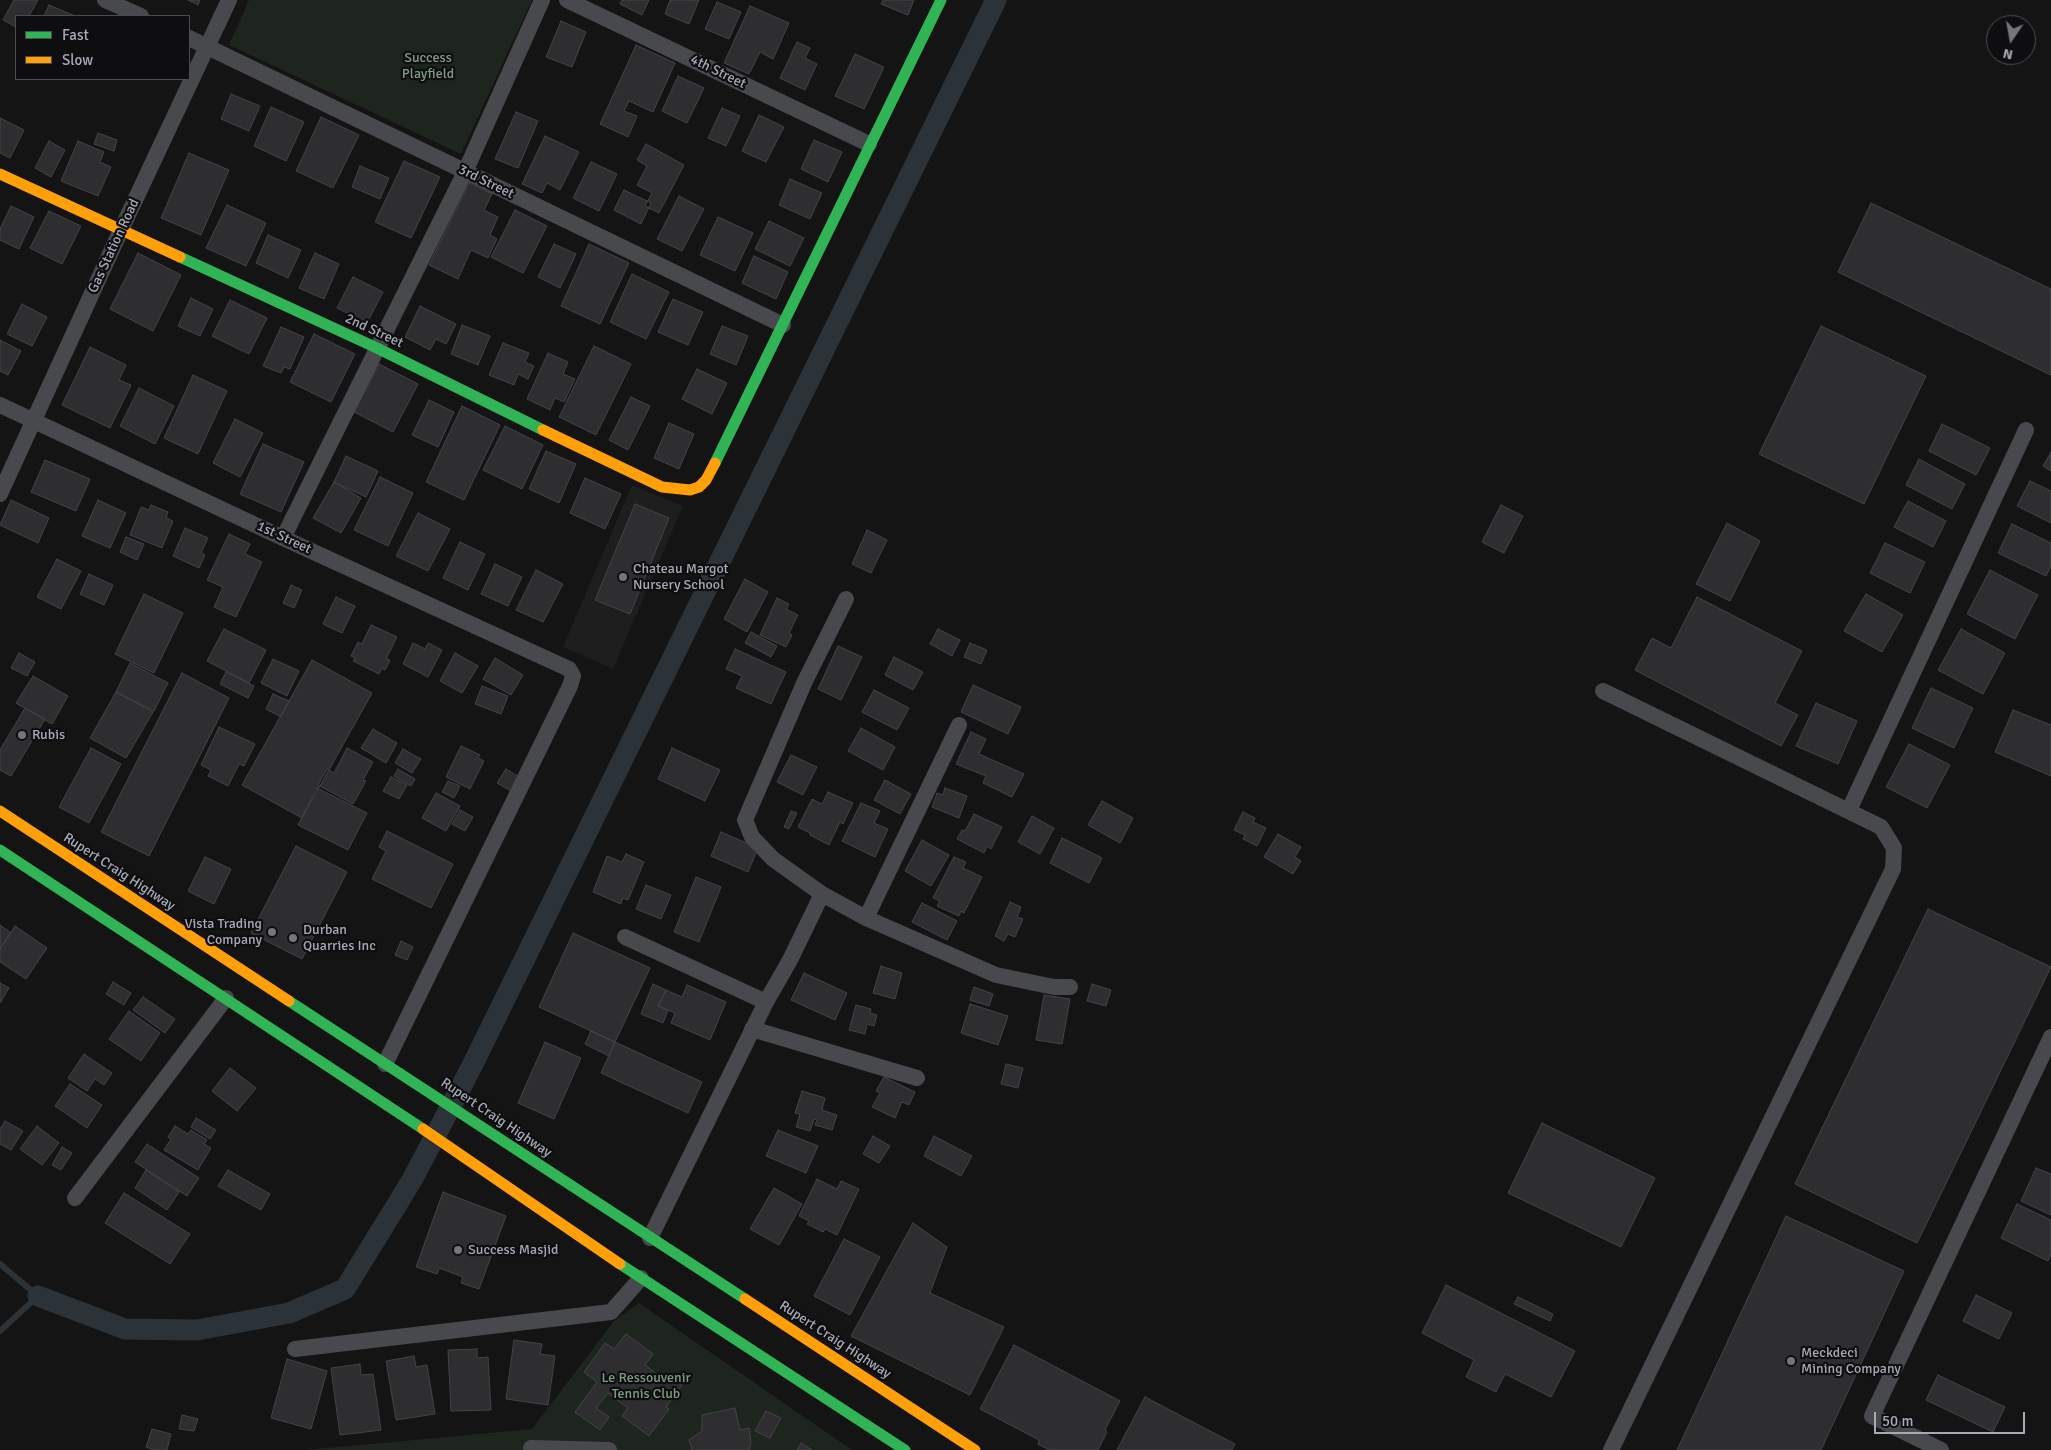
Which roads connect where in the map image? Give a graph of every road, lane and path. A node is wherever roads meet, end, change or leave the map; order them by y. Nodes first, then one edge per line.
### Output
1 (105, 0) edge
2 (230, 0) edge
3 (542, 0) edge
4 (567, 0) edge
5 (940, 0) edge
6 (139, 15) edge
7 (190, 38) edge
8 (207, 46) junction
9 (869, 144) junction
10 (465, 172) junction
11 (0, 174) edge
12 (121, 230) junction
13 (783, 325) junction
14 (379, 349) junction
15 (0, 405) edge
16 (34, 422) junction
17 (2026, 430) dead end
18 (0, 494) edge
19 (283, 538) junction
20 (846, 599) dead end
21 (1603, 691) dead end
22 (959, 725) dead end
23 (1849, 810) junction
24 (0, 811) edge
25 (0, 850) edge
26 (822, 894) junction
27 (866, 918) junction
28 (625, 937) dead end
29 (1070, 987) dead end
30 (226, 998) junction
31 (766, 1002) junction
32 (752, 1029) junction
33 (2051, 1037) edge
34 (385, 1064) junction
35 (917, 1078) dead end
36 (75, 1198) dead end
37 (650, 1238) junction
38 (641, 1278) junction
39 (295, 1349) dead end
40 (531, 1448) dead end
41 (609, 1450) edge
42 (905, 1450) edge
43 (975, 1450) edge
44 (1611, 1450) edge
45 (1941, 1450) edge

1 - 6 street
2 - 8 street, Gas Station Road
3 - 10 street
4 - 9 street, 4th Street
5 - 9 main road
7 - 8 street, 3rd Street
8 - 10 street, 3rd Street
8 - 12 street, Gas Station Road
9 - 13 main road
10 - 13 street, 3rd Street
10 - 14 street
11 - 12 main road, 2nd Street
12 - 14 main road, 2nd Street
12 - 16 street, Gas Station Road
13 - 14 main road, 2nd Street
14 - 19 street
15 - 16 street, 1st Street
16 - 18 street, Gas Station Road
16 - 19 street, 1st Street
17 - 23 street
19 - 34 street, 1st Street
20 - 26 street
21 - 23 street
22 - 27 street
23 - 44 street
24 - 34 main road, Rupert Craig Highway
25 - 30 main road
26 - 27 street
26 - 31 street
27 - 29 street
28 - 31 street
30 - 36 street
30 - 38 main road
31 - 32 street
32 - 35 street
32 - 37 street
33 - 45 street
34 - 37 main road, Rupert Craig Highway
37 - 43 main road, Rupert Craig Highway
38 - 39 street
38 - 42 main road
40 - 41 street

